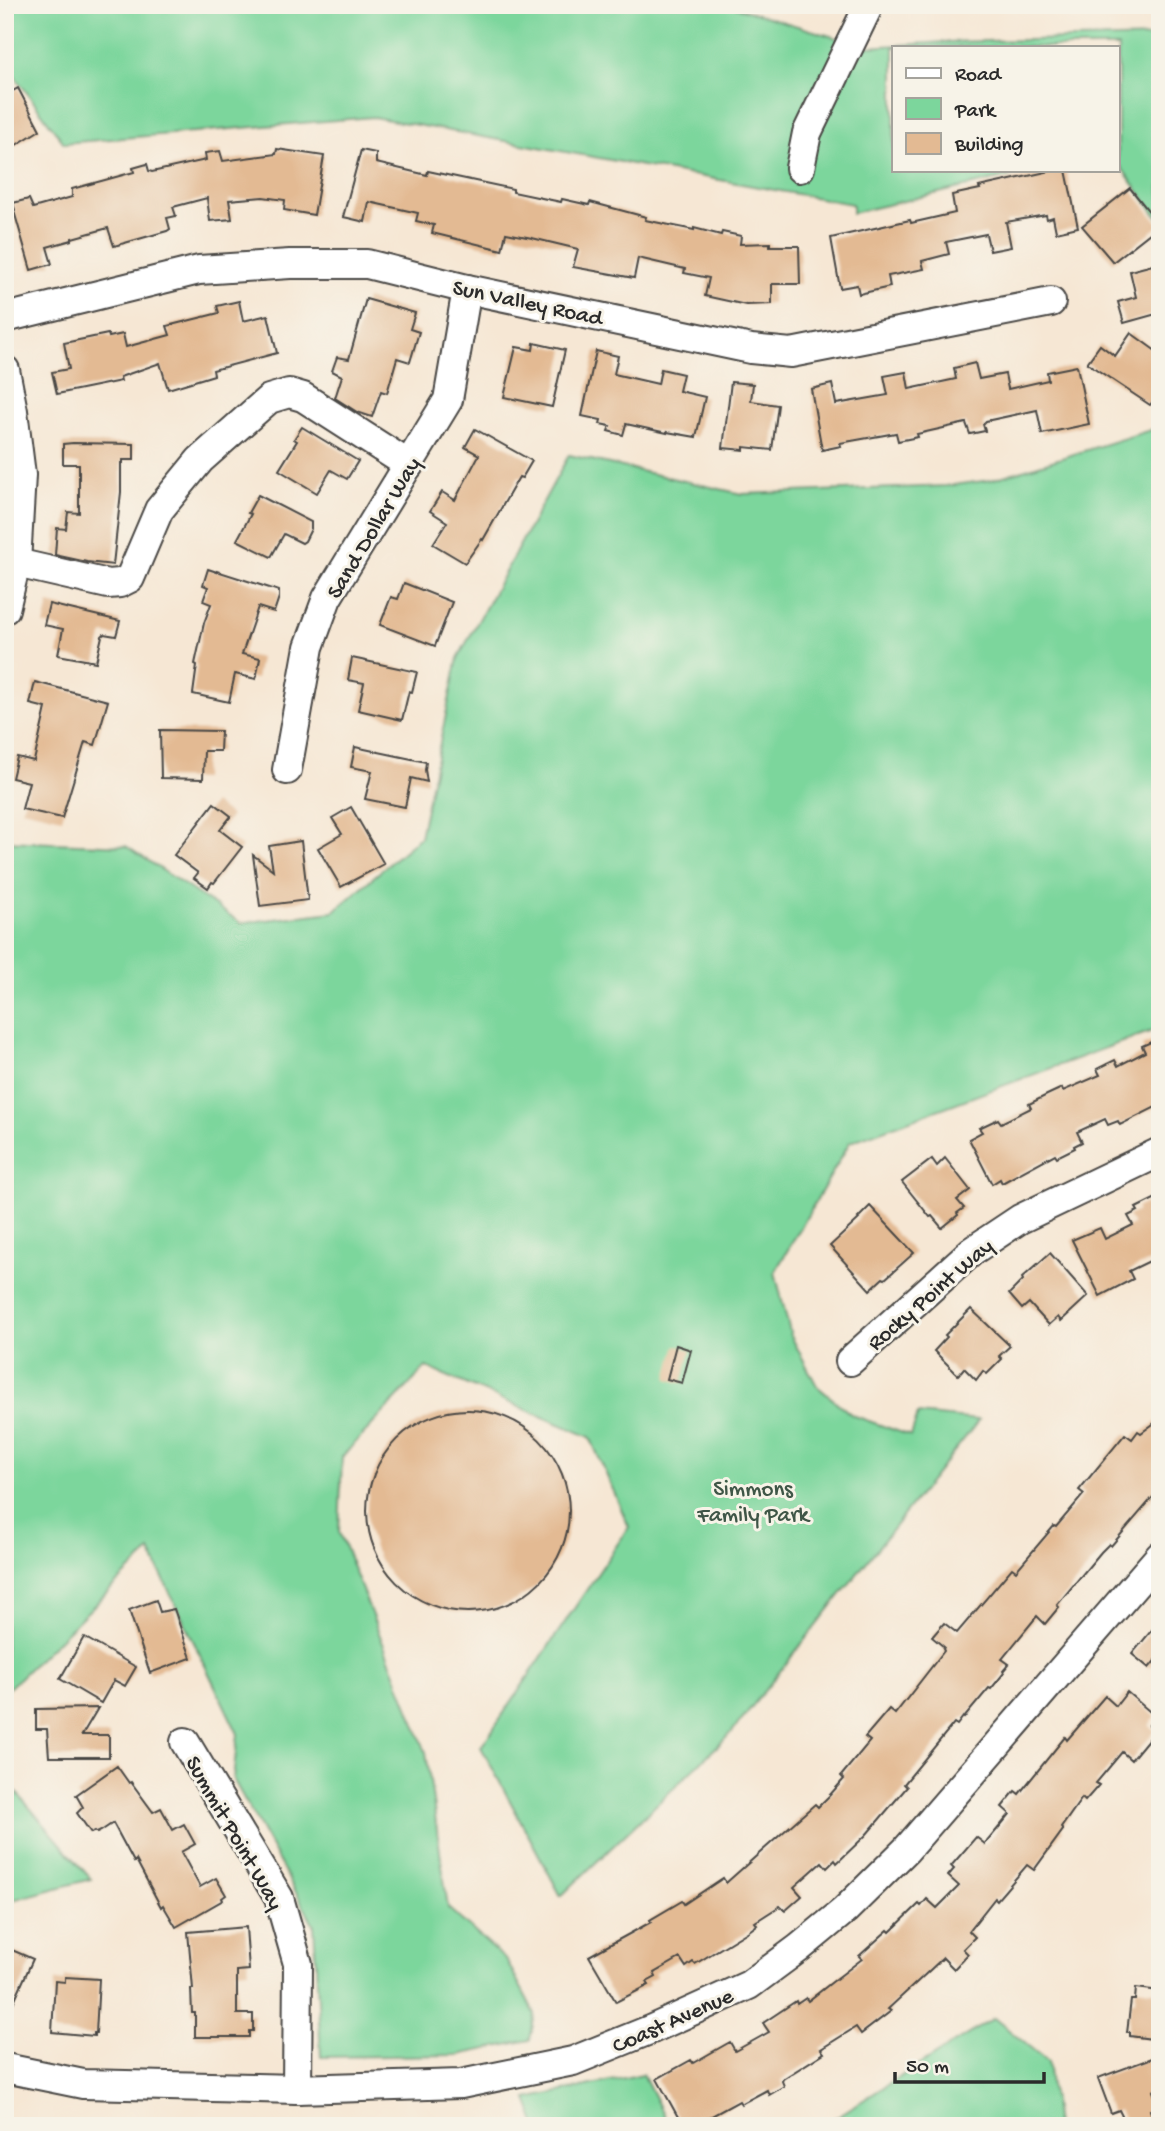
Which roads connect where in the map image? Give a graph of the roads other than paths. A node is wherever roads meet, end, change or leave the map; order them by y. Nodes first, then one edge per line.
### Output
1 (869, 5) edge
2 (800, 167) dead end
3 (467, 289) junction
4 (1051, 302) dead end
5 (5, 318) edge
6 (5, 370) edge
7 (408, 465) junction
8 (16, 563) junction
9 (5, 609) edge
10 (287, 770) dead end
11 (1160, 1152) edge
12 (850, 1361) dead end
13 (1160, 1556) edge
14 (185, 1742) dead end
15 (5, 2068) edge
16 (297, 2089) junction

1 - 2 street
3 - 4 street, Sun Valley Road
3 - 5 street, Sun Valley Road
3 - 7 street, Sand Dollar Way
6 - 8 street
7 - 8 street
7 - 10 street, Sand Dollar Way
8 - 9 street
11 - 12 street, Rocky Point Way
13 - 16 street, Coast Avenue
14 - 16 street, Summit Point Way
15 - 16 street, Coast Avenue

